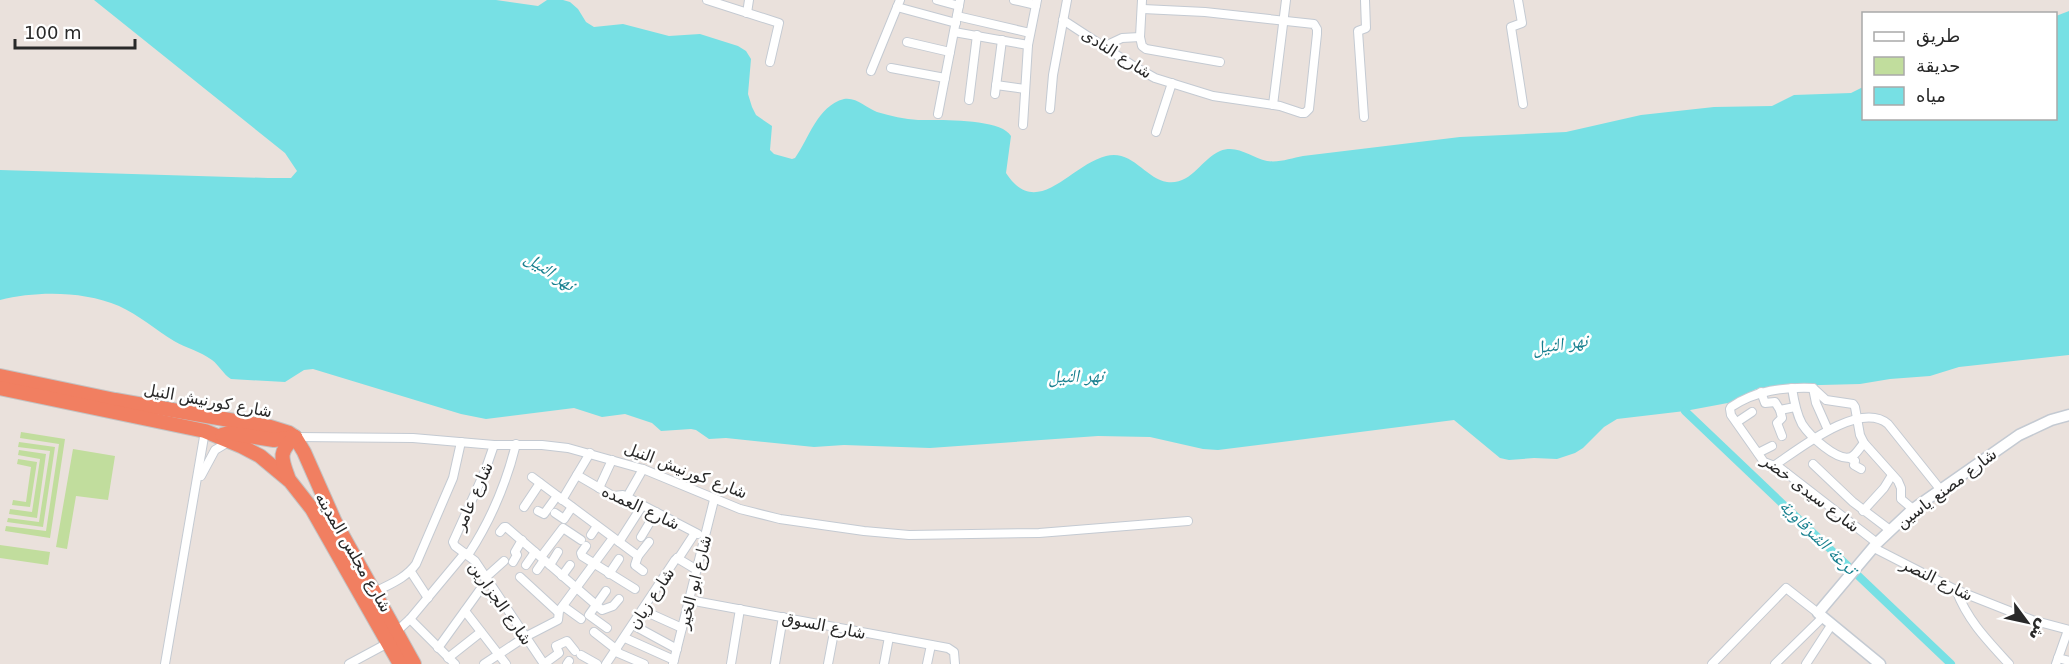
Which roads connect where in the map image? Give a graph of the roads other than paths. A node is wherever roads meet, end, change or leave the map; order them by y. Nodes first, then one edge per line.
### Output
1 (707, 0) edge
2 (750, 0) edge
3 (937, 0) edge
4 (1014, 0) edge
5 (1067, 0) edge
6 (1142, 0) edge
7 (1286, 0) edge
8 (1365, 0) edge
9 (1518, 0) edge
10 (1037, 2) edge
11 (727, 3) edge
12 (899, 3) edge
13 (960, 3) edge
14 (1143, 9) junction
15 (747, 14) junction
16 (956, 20) junction
17 (1063, 20) junction
18 (1284, 20) junction
19 (954, 32) junction
20 (1030, 33) junction
21 (977, 36) junction
22 (1140, 37) junction
23 (1002, 40) junction
24 (907, 42) dead end
25 (1028, 45) junction
26 (1105, 46) junction
27 (950, 52) junction
28 (770, 62) dead end
29 (1220, 62) dead end
30 (891, 68) dead end
31 (871, 71) dead end
32 (945, 78) junction
33 (1172, 83) junction
34 (996, 85) junction
35 (1025, 89) junction
36 (995, 94) dead end
37 (969, 100) dead end
38 (1523, 104) dead end
39 (1273, 105) junction
40 (1050, 109) dead end
41 (938, 114) dead end
42 (1364, 117) dead end
43 (1023, 124) dead end
44 (1156, 132) dead end
45 (0, 376) edge
46 (0, 388) edge
47 (1792, 388) junction
48 (1813, 388) junction
49 (1761, 392) junction
50 (1795, 407) junction
51 (1780, 410) junction
52 (1752, 412) dead end
53 (2069, 415) edge
54 (1858, 420) junction
55 (1737, 423) junction
56 (1828, 430) junction
57 (211, 434) junction
58 (1782, 436) dead end
59 (295, 437) junction
60 (1814, 439) junction
61 (230, 441) junction
62 (461, 442) junction
63 (516, 444) junction
64 (1864, 444) junction
65 (494, 445) junction
66 (1772, 446) dead end
67 (590, 453) junction
68 (1758, 453) junction
69 (202, 454) junction
70 (212, 454) junction
71 (1850, 458) junction
72 (612, 460) junction
73 (1813, 464) dead end
74 (1775, 465) junction
75 (643, 469) junction
76 (1861, 469) dead end
77 (577, 475) junction
78 (1892, 475) junction
79 (532, 477) dead end
80 (290, 481) junction
81 (540, 483) junction
82 (599, 488) junction
83 (196, 489) junction
84 (1940, 489) junction
85 (627, 497) junction
86 (560, 498) junction
87 (714, 500) junction
88 (1853, 502) junction
89 (642, 506) junction
90 (524, 507) dead end
91 (572, 507) junction
92 (1913, 509) junction
93 (538, 511) dead end
94 (1863, 511) junction
95 (656, 512) junction
96 (555, 513) dead end
97 (1842, 516) junction
98 (1188, 521) dead end
99 (597, 526) junction
100 (1890, 530) junction
101 (506, 533) dead end
102 (695, 533) junction
103 (591, 535) dead end
104 (641, 537) dead end
105 (705, 538) junction
106 (522, 540) junction
107 (616, 540) junction
108 (649, 542) dead end
109 (455, 546) joint
110 (1875, 546) junction
111 (558, 552) dead end
112 (466, 554) junction
113 (638, 556) junction
114 (543, 558) junction
115 (677, 558) junction
116 (619, 559) dead end
117 (594, 564) junction
118 (526, 565) dead end
119 (570, 565) dead end
120 (537, 570) dead end
121 (697, 570) junction
122 (643, 571) dead end
123 (411, 572) junction
124 (609, 574) junction
125 (562, 576) junction
126 (520, 577) dead end
127 (486, 579) junction
128 (624, 583) junction
129 (576, 589) junction
130 (635, 589) dead end
131 (1956, 590) junction
132 (606, 591) dead end
133 (375, 592) junction
134 (428, 598) junction
135 (689, 600) junction
136 (596, 605) junction
137 (561, 609) junction
138 (740, 609) junction
139 (642, 610) junction
140 (465, 611) junction
141 (1820, 615) junction
142 (783, 617) junction
143 (410, 619) junction
144 (581, 619) dead end
145 (1832, 624) junction
146 (633, 625) junction
147 (835, 627) junction
148 (608, 628) dead end
149 (682, 628) junction
150 (2068, 630) edge
151 (481, 632) junction
152 (594, 632) dead end
153 (525, 637) junction
154 (889, 637) junction
155 (392, 638) junction
156 (625, 638) junction
157 (931, 645) junction
158 (438, 648) junction
159 (677, 649) junction
160 (616, 651) junction
161 (498, 653) junction
162 (955, 660) edge
163 (452, 661) edge
164 (2057, 661) edge
165 (674, 662) edge
166 (2069, 662) edge
167 (165, 664) edge
168 (350, 664) edge
169 (400, 664) edge
170 (414, 664) edge
171 (484, 664) edge
172 (506, 664) edge
173 (544, 664) edge
174 (597, 664) edge
175 (606, 664) edge
176 (644, 664) edge
177 (731, 664) edge
178 (774, 664) edge
179 (828, 664) edge
180 (884, 664) edge
181 (927, 664) edge
182 (1712, 664) edge
183 (1775, 664) edge
184 (1806, 664) edge
185 (1880, 664) edge
186 (2009, 664) edge

1 - 11 street
2 - 15 street
3 - 13 street
4 - 10 street
5 - 17 street
6 - 14 street
7 - 18 street
8 - 42 street
9 - 38 street
10 - 20 street
11 - 15 street
12 - 16 street
12 - 31 street
13 - 16 street
14 - 18 street
14 - 22 street
15 - 28 street
16 - 19 street
16 - 20 street
17 - 26 street, شارع النادى
17 - 40 street
18 - 39 street
18 - 39 street, شارع النادى
19 - 21 street
19 - 27 street
20 - 25 street
21 - 23 street
21 - 37 street
22 - 26 street
22 - 29 street
23 - 25 street
23 - 34 street
24 - 27 street
25 - 35 street
26 - 33 street, شارع النادى
27 - 32 street
30 - 32 street
32 - 41 street
33 - 39 street, شارع النادى
33 - 44 street
34 - 35 street
34 - 36 street
35 - 43 street
45 - 59 highway, شارع كورنيش النيل
46 - 57 highway, شارع كورنيش النيل
47 - 48 street
47 - 49 street
47 - 50 street
48 - 54 street
48 - 56 street
49 - 51 street
49 - 55 street, شارع سيدى خضر
50 - 51 street
50 - 60 street
51 - 58 street
52 - 55 street
53 - 84 main road, شارع مصنع ياسين
54 - 56 street
54 - 64 street
54 - 84 street
55 - 68 street, شارع سيدى خضر
56 - 60 street
57 - 59 highway
57 - 61 highway, شارع مجلس المدينه
57 - 69 street
59 - 62 street, شارع كورنيش النيل
59 - 80 highway
59 - 133 highway, شارع مجلس المدينه
60 - 71 street
60 - 74 street
61 - 70 street
61 - 80 highway, شارع مجلس المدينه
62 - 65 street, شارع كورنيش النيل
62 - 123 street
63 - 65 street, شارع كورنيش النيل
63 - 67 street, شارع كورنيش النيل
63 - 112 street
64 - 71 street
64 - 78 street
65 - 109 street, شارع عامر
66 - 68 street
67 - 72 street, شارع كورنيش النيل
67 - 77 street
68 - 74 street, شارع سيدى خضر
69 - 70 street
69 - 83 street
70 - 83 street
71 - 76 street
72 - 75 street, شارع كورنيش النيل
72 - 82 street
73 - 88 street
74 - 97 street, شارع سيدى خضر
75 - 85 street
75 - 87 street, شارع كورنيش النيل
77 - 82 street, شارع العمده
77 - 86 street
78 - 92 street
78 - 94 street
79 - 81 street
80 - 155 highway, شارع مجلس المدينه
81 - 86 street
81 - 90 street
82 - 85 street, شارع العمده
83 - 167 street
84 - 92 main road, شارع مصنع ياسين
85 - 89 street, شارع العمده
86 - 91 street
86 - 93 street
87 - 98 street, شارع كورنيش النيل
87 - 105 street, شارع ابو الخير
88 - 94 street
88 - 97 street
89 - 95 street, شارع العمده
89 - 107 street
91 - 96 street
91 - 99 street
92 - 100 main road, شارع مصنع ياسين
94 - 100 street
95 - 102 street, شارع العمده
95 - 104 street
97 - 110 street, شارع سيدى خضر
99 - 103 street
99 - 107 street
100 - 110 main road, شارع مصنع ياسين
101 - 106 street
102 - 105 street, شارع العمده
102 - 115 street, شارع زيان
105 - 121 street, شارع ابو الخير
106 - 114 street
106 - 127 street
107 - 113 street
107 - 117 street
108 - 113 street
109 - 112 street, شارع الجزارين
110 - 131 street, شارع النصر
110 - 141 main road, شارع مصنع ياسين
111 - 114 street
112 - 127 street, شارع الجزارين
112 - 134 street
113 - 122 street
114 - 117 street
114 - 118 street
114 - 120 street
114 - 125 street
115 - 121 street
115 - 139 street, شارع زيان
116 - 124 street
117 - 124 street
117 - 129 street
119 - 125 street
121 - 135 street, شارع ابو الخير
123 - 133 street
123 - 134 street
124 - 128 street
125 - 129 street
126 - 137 street
127 - 140 street
127 - 153 street, شارع الجزارين
128 - 130 street
128 - 136 street
129 - 136 street
129 - 137 street
131 - 150 street, شارع النصر
131 - 186 street
132 - 136 street
133 - 155 highway, شارع مجلس المدينه
134 - 143 street
135 - 138 street, شارع السوق
135 - 149 street, شارع ابو الخير
136 - 148 street
137 - 144 street
137 - 153 street
138 - 142 street, شارع السوق
138 - 177 street
139 - 146 street, شارع زيان
139 - 149 street
140 - 151 street
140 - 158 street
141 - 145 main road
141 - 182 street
141 - 183 street
142 - 147 street, شارع السوق
142 - 178 street
143 - 155 street
143 - 158 street
145 - 184 street
145 - 185 main road
146 - 156 street, شارع زيان
146 - 159 street
147 - 154 street, شارع السوق
147 - 179 street
149 - 159 street, شارع ابو الخير
150 - 164 street
151 - 161 street
151 - 163 street
152 - 160 street
153 - 161 street
153 - 173 street, شارع الجزارين
154 - 157 street, شارع السوق
154 - 180 street
155 - 168 street
155 - 169 highway, شارع مجلس المدينه
155 - 170 highway, شارع مجلس المدينه
156 - 160 street, شارع زيان
156 - 165 street
157 - 162 street, شارع السوق
157 - 181 street
158 - 163 street
159 - 165 street, شارع ابو الخير
160 - 175 street, شارع زيان
160 - 176 street
161 - 171 street
161 - 172 street
164 - 166 street
173 - 174 street

